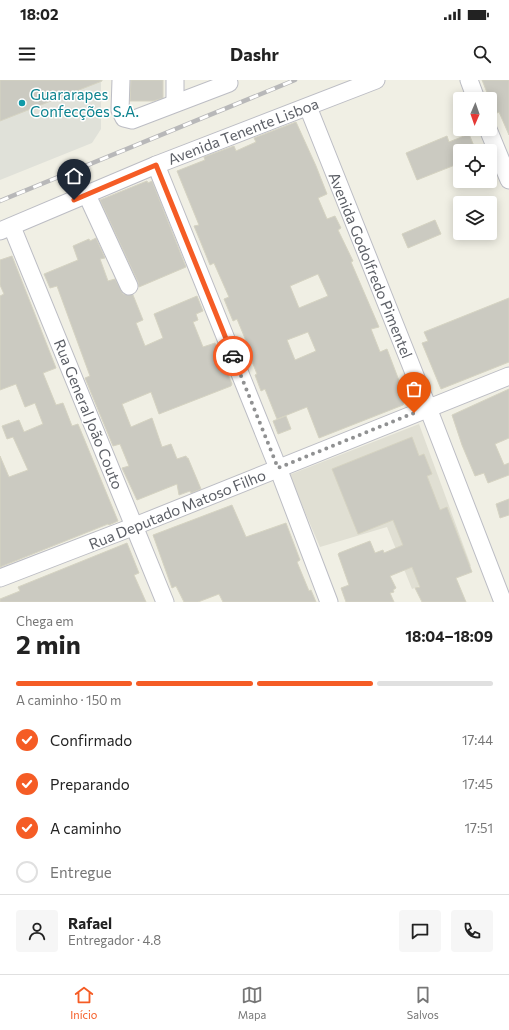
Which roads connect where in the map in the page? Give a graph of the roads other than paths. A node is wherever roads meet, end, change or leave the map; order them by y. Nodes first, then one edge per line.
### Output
1 (120, 80) edge
2 (175, 80) edge
3 (376, 80) edge
4 (469, 80) edge
5 (229, 83) dead end
6 (473, 92) edge
7 (175, 104) junction
8 (308, 107) junction
9 (491, 136) edge
10 (156, 165) junction
11 (509, 180) edge
12 (87, 195) junction
13 (6, 229) edge
14 (129, 286) dead end
15 (509, 376) edge
16 (428, 408) junction
17 (278, 468) junction
18 (136, 526) junction
19 (0, 578) edge
20 (165, 602) edge
21 (329, 602) edge
22 (503, 602) edge

1 - 7 street
2 - 7 street
3 - 8 street, Avenida Tenente Lisboa
4 - 6 street
5 - 7 street
8 - 10 street, Avenida Tenente Lisboa
8 - 16 street, Avenida Godolfredo Pimentel
9 - 11 street
10 - 12 street, Avenida Tenente Lisboa
10 - 17 street
12 - 13 street, Avenida Tenente Lisboa
12 - 14 street
13 - 18 street, Rua General João Couto
15 - 16 street, Rua Deputado Matoso Filho
16 - 17 street, Rua Deputado Matoso Filho
16 - 22 street, Avenida Godolfredo Pimentel
17 - 18 street, Rua Deputado Matoso Filho
17 - 21 street
18 - 19 street, Rua Deputado Matoso Filho
18 - 20 street, Rua General João Couto

